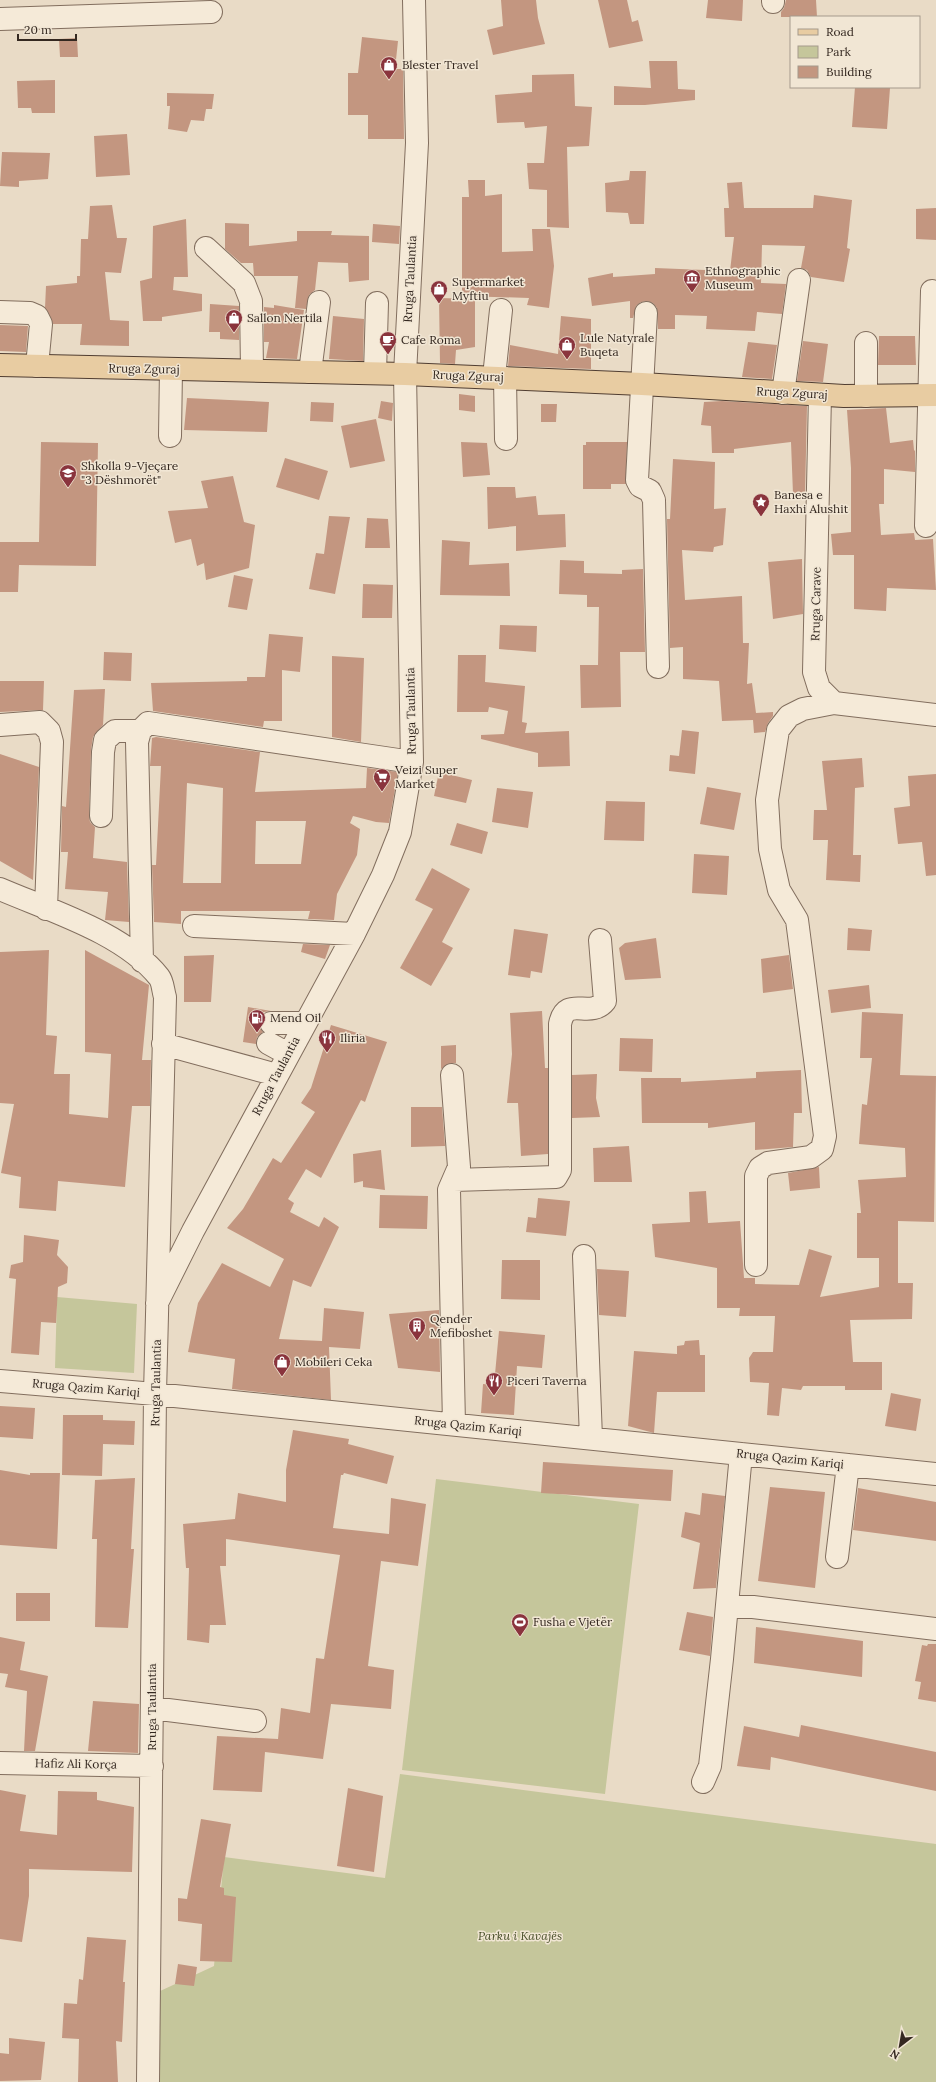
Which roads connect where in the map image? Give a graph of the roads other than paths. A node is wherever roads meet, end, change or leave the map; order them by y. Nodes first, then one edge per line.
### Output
1 (414, 0) edge
2 (211, 12) dead end
3 (0, 19) edge
4 (206, 248) dead end
5 (799, 280) dead end
6 (932, 290) dead end
7 (320, 302) dead end
8 (377, 303) dead end
9 (501, 310) dead end
10 (0, 312) edge
11 (646, 313) dead end
12 (866, 343) dead end
13 (0, 365) edge
14 (37, 366) junction
15 (171, 369) junction
16 (252, 370) junction
17 (310, 372) junction
18 (375, 373) junction
19 (405, 374) junction
20 (500, 377) junction
21 (642, 384) junction
22 (783, 393) junction
23 (820, 395) junction
24 (932, 395) edge
25 (866, 396) junction
26 (170, 436) dead end
27 (506, 439) dead end
28 (926, 526) dead end
29 (658, 667) dead end
30 (834, 703) junction
31 (936, 715) edge
32 (0, 725) edge
33 (140, 731) junction
34 (412, 762) junction
35 (101, 816) dead end
36 (0, 889) edge
37 (46, 909) junction
38 (194, 926) dead end
39 (354, 934) junction
40 (600, 940) dead end
41 (142, 961) junction
42 (305, 1023) junction
43 (163, 1044) junction
44 (288, 1054) junction
45 (277, 1075) junction
46 (452, 1075) dead end
47 (454, 1180) junction
48 (584, 1256) dead end
49 (756, 1265) dead end
50 (157, 1303) junction
51 (0, 1382) edge
52 (155, 1394) junction
53 (454, 1424) junction
54 (590, 1438) junction
55 (741, 1454) junction
56 (848, 1465) junction
57 (936, 1474) edge
58 (838, 1557) dead end
59 (727, 1607) junction
60 (936, 1629) edge
61 (152, 1708) junction
62 (255, 1721) dead end
63 (0, 1763) edge
64 (152, 1766) junction
65 (703, 1782) dead end
66 (148, 2082) edge

1 - 19 street, Rruga Taulantia
2 - 3 street
4 - 16 street
5 - 22 street
6 - 24 street
7 - 17 street
8 - 18 street
9 - 20 street
10 - 14 street
11 - 21 street
12 - 25 street
13 - 14 main road, Rruga Zguraj
14 - 15 main road, Rruga Zguraj
15 - 16 main road, Rruga Zguraj
15 - 26 street
16 - 17 main road, Rruga Zguraj
17 - 18 main road, Rruga Zguraj
18 - 19 main road, Rruga Zguraj
19 - 20 main road, Rruga Zguraj
19 - 34 street, Rruga Taulantia
20 - 21 main road, Rruga Zguraj
20 - 27 street
21 - 22 main road, Rruga Zguraj
21 - 29 street
22 - 23 main road, Rruga Zguraj
23 - 25 main road, Rruga Zguraj
23 - 30 street, Rruga Carave
24 - 25 main road, Rruga Zguraj
24 - 28 street
30 - 31 street
30 - 49 street
32 - 37 street
33 - 34 street
33 - 35 street
33 - 41 street
34 - 39 street, Rruga Taulantia
36 - 37 street
37 - 41 street
38 - 39 street
39 - 42 street, Rruga Taulantia
40 - 47 street
41 - 43 street
42 - 44 street, Rruga Taulantia
42 - 44 street
43 - 45 street
43 - 50 street
44 - 45 street, Rruga Taulantia
45 - 50 street, Rruga Taulantia
46 - 47 street
47 - 53 street
48 - 54 street
50 - 52 street, Rruga Taulantia
51 - 52 street, Rruga Qazim Kariqi
52 - 53 street, Rruga Qazim Kariqi
52 - 61 street, Rruga Taulantia
53 - 54 street, Rruga Qazim Kariqi
54 - 55 street, Rruga Qazim Kariqi
55 - 56 street, Rruga Qazim Kariqi
55 - 59 street
56 - 57 street, Rruga Qazim Kariqi
56 - 58 street
59 - 60 street
59 - 65 street
61 - 62 street
61 - 64 street, Rruga Taulantia
63 - 64 street, Hafiz Ali Korça
64 - 66 street, Rruga Taulantia

